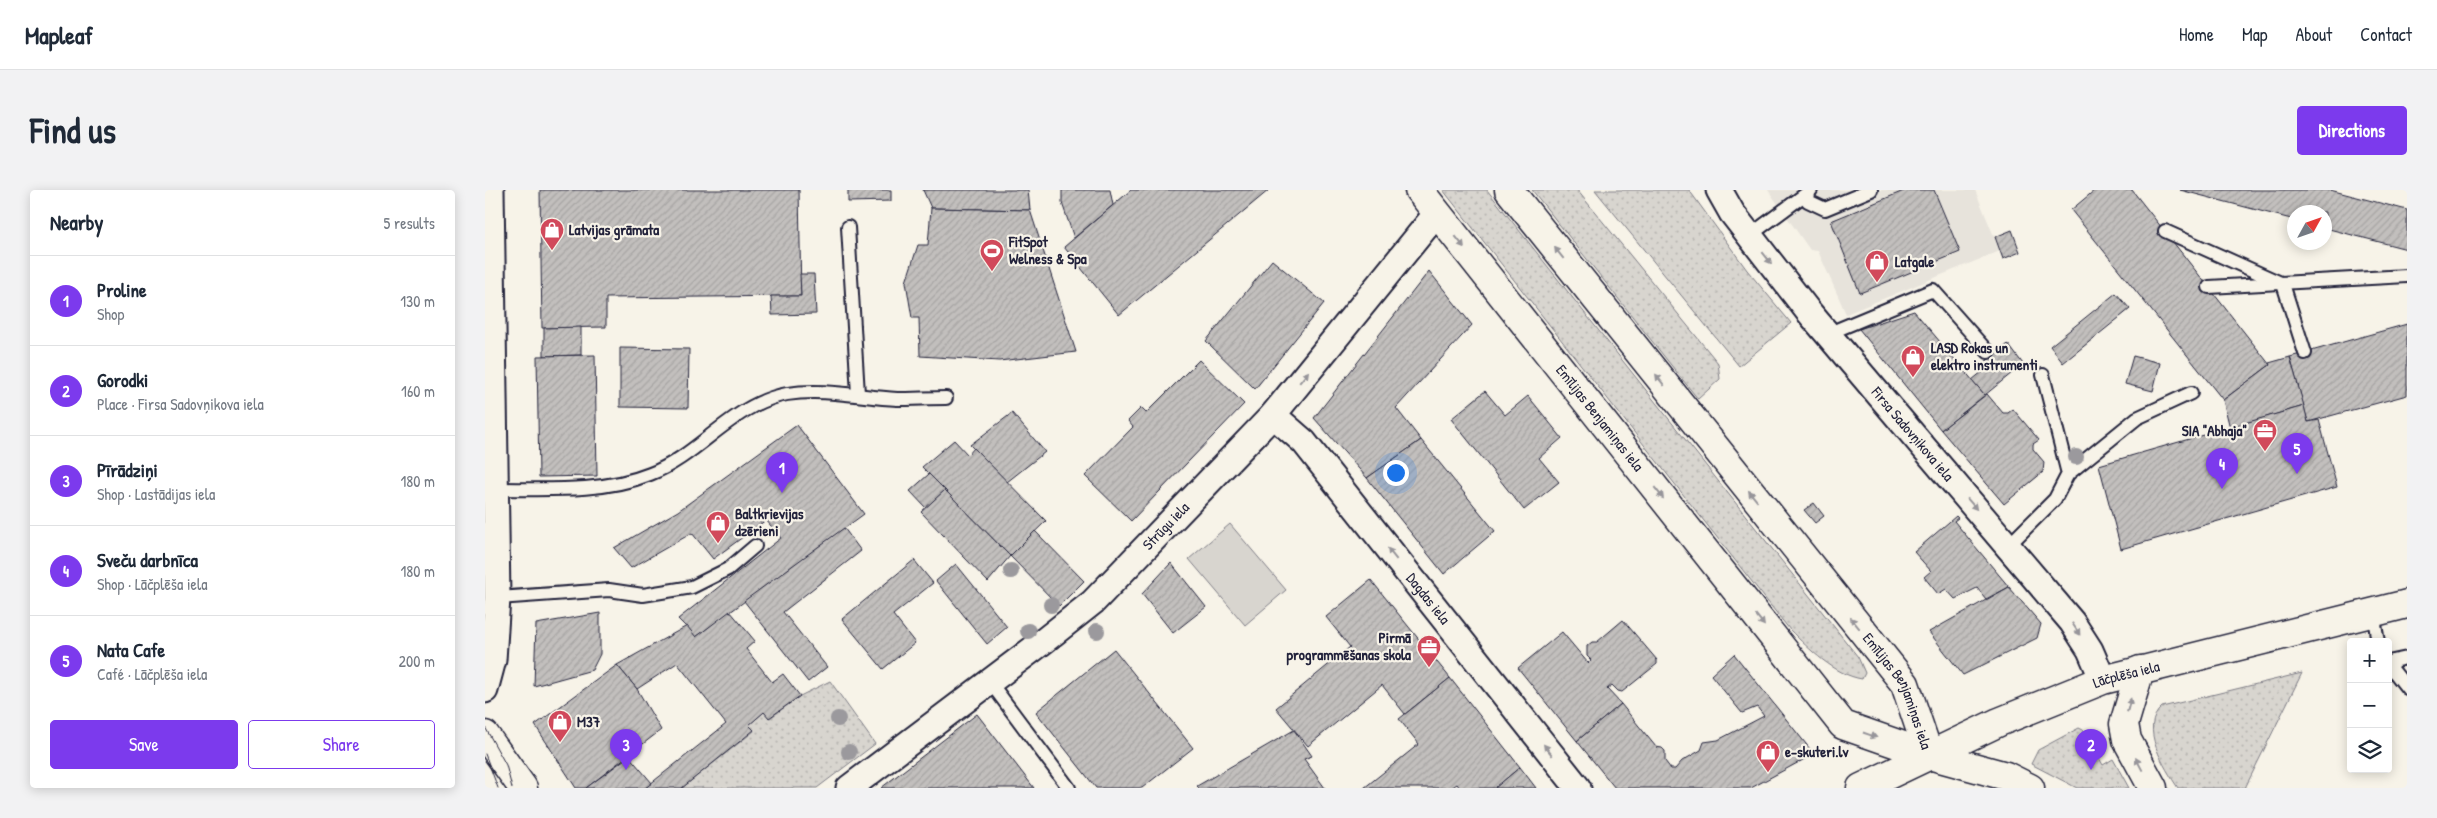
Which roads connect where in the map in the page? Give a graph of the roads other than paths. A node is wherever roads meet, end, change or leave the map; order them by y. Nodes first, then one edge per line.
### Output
1 (491, 190) edge
2 (1419, 190) edge
3 (1509, 190) edge
4 (1719, 190) edge
5 (1871, 190) edge
6 (1810, 191) edge
7 (1437, 213) junction
8 (848, 227) dead end
9 (2165, 231) dead end
10 (1749, 236) junction
11 (2407, 276) edge
12 (2283, 284) junction
13 (2209, 287) dead end
14 (1827, 334) junction
15 (1988, 352) dead end
16 (2305, 353) dead end
17 (2043, 375) dead end
18 (2191, 393) dead end
19 (858, 394) junction
20 (947, 398) dead end
21 (1273, 415) junction
22 (2068, 474) junction
23 (495, 489) junction
24 (755, 546) dead end
25 (2008, 546) junction
26 (497, 598) junction
27 (2407, 604) edge
28 (2373, 612) junction
29 (2377, 638) edge
30 (2407, 658) edge
31 (2392, 662) edge
32 (2392, 668) edge
33 (2140, 670) junction
34 (2103, 680) junction
35 (990, 682) junction
36 (2407, 688) edge
37 (485, 690) edge
38 (485, 735) edge
39 (1929, 755) junction
40 (523, 788) edge
41 (849, 788) edge
42 (1069, 788) edge
43 (1578, 788) edge
44 (1861, 788) edge
45 (2030, 788) edge
46 (2153, 788) edge

1 - 23 street
2 - 7 main road, Emīlijas Benjamiņas iela
39 -> 3 main road, Emīlijas Benjamiņas iela
4 - 10 street, Firsa Sadovņikova iela
5 - 6 lane
6 - 10 lane
21 -> 7 street, Strūgu iela
7 -> 39 main road, Emīlijas Benjamiņas iela
8 - 19 lane
9 - 12 lane
10 -> 14 street, Firsa Sadovņikova iela
11 - 12 lane
12 - 13 lane
12 - 16 lane
14 - 15 lane
14 -> 25 street, Firsa Sadovņikova iela
17 - 22 lane
18 - 22 lane
19 - 20 lane
19 - 23 lane
21 - 35 street, Strūgu iela
43 -> 21 street, Dagdas iela
22 - 25 lane
23 - 26 street
24 - 26 lane
25 -> 34 street, Firsa Sadovņikova iela
26 - 37 street
27 - 28 main road, Lāčplēša iela
28 - 29 lane
28 - 33 main road, Lāčplēša iela
30 - 31 lane
32 - 36 lane
33 - 34 main road, Lāčplēša iela
46 -> 33 main road
34 - 39 main road, Lāčplēša iela
35 - 41 street, Strūgu iela
35 - 42 lane
38 - 40 main road
39 - 44 main road, Lāčplēša iela
39 - 45 main road

